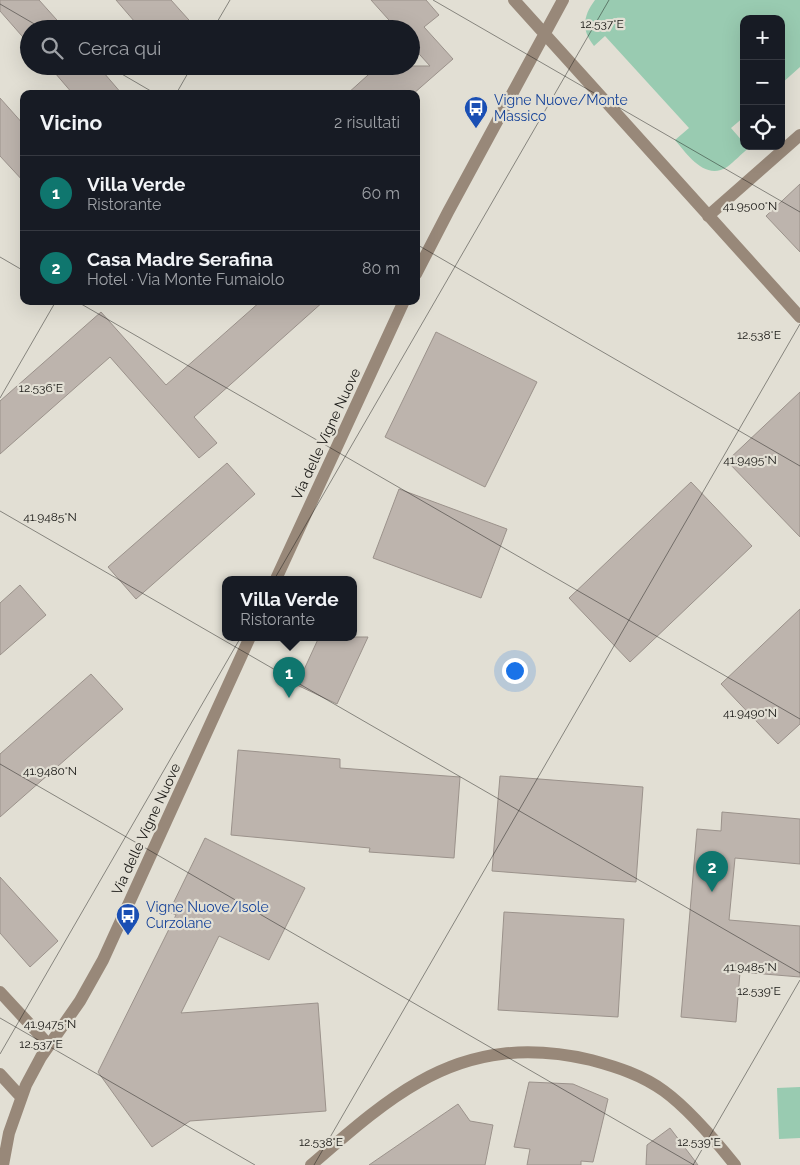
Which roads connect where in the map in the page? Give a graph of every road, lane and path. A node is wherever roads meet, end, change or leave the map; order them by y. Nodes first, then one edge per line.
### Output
1 (514, 0) edge
2 (563, 0) edge
3 (545, 35) junction
4 (800, 135) edge
5 (708, 216) junction
6 (420, 266) edge
7 (402, 305) edge
8 (800, 317) edge
9 (277, 576) edge
10 (248, 641) edge
11 (0, 992) edge
12 (49, 1045) junction
13 (0, 1074) edge
14 (21, 1097) junction
15 (3, 1165) edge
16 (311, 1165) edge
17 (735, 1165) edge

1 - 3 street
2 - 3 street
3 - 5 street
3 - 6 street
4 - 5 street
5 - 8 street
7 - 9 street, Via delle Vigne Nuove
10 - 12 street, Via delle Vigne Nuove
11 - 12 street
12 - 14 street, Via delle Vigne Nuove
13 - 14 street
14 - 15 street, Via delle Vigne Nuove
16 - 17 street

